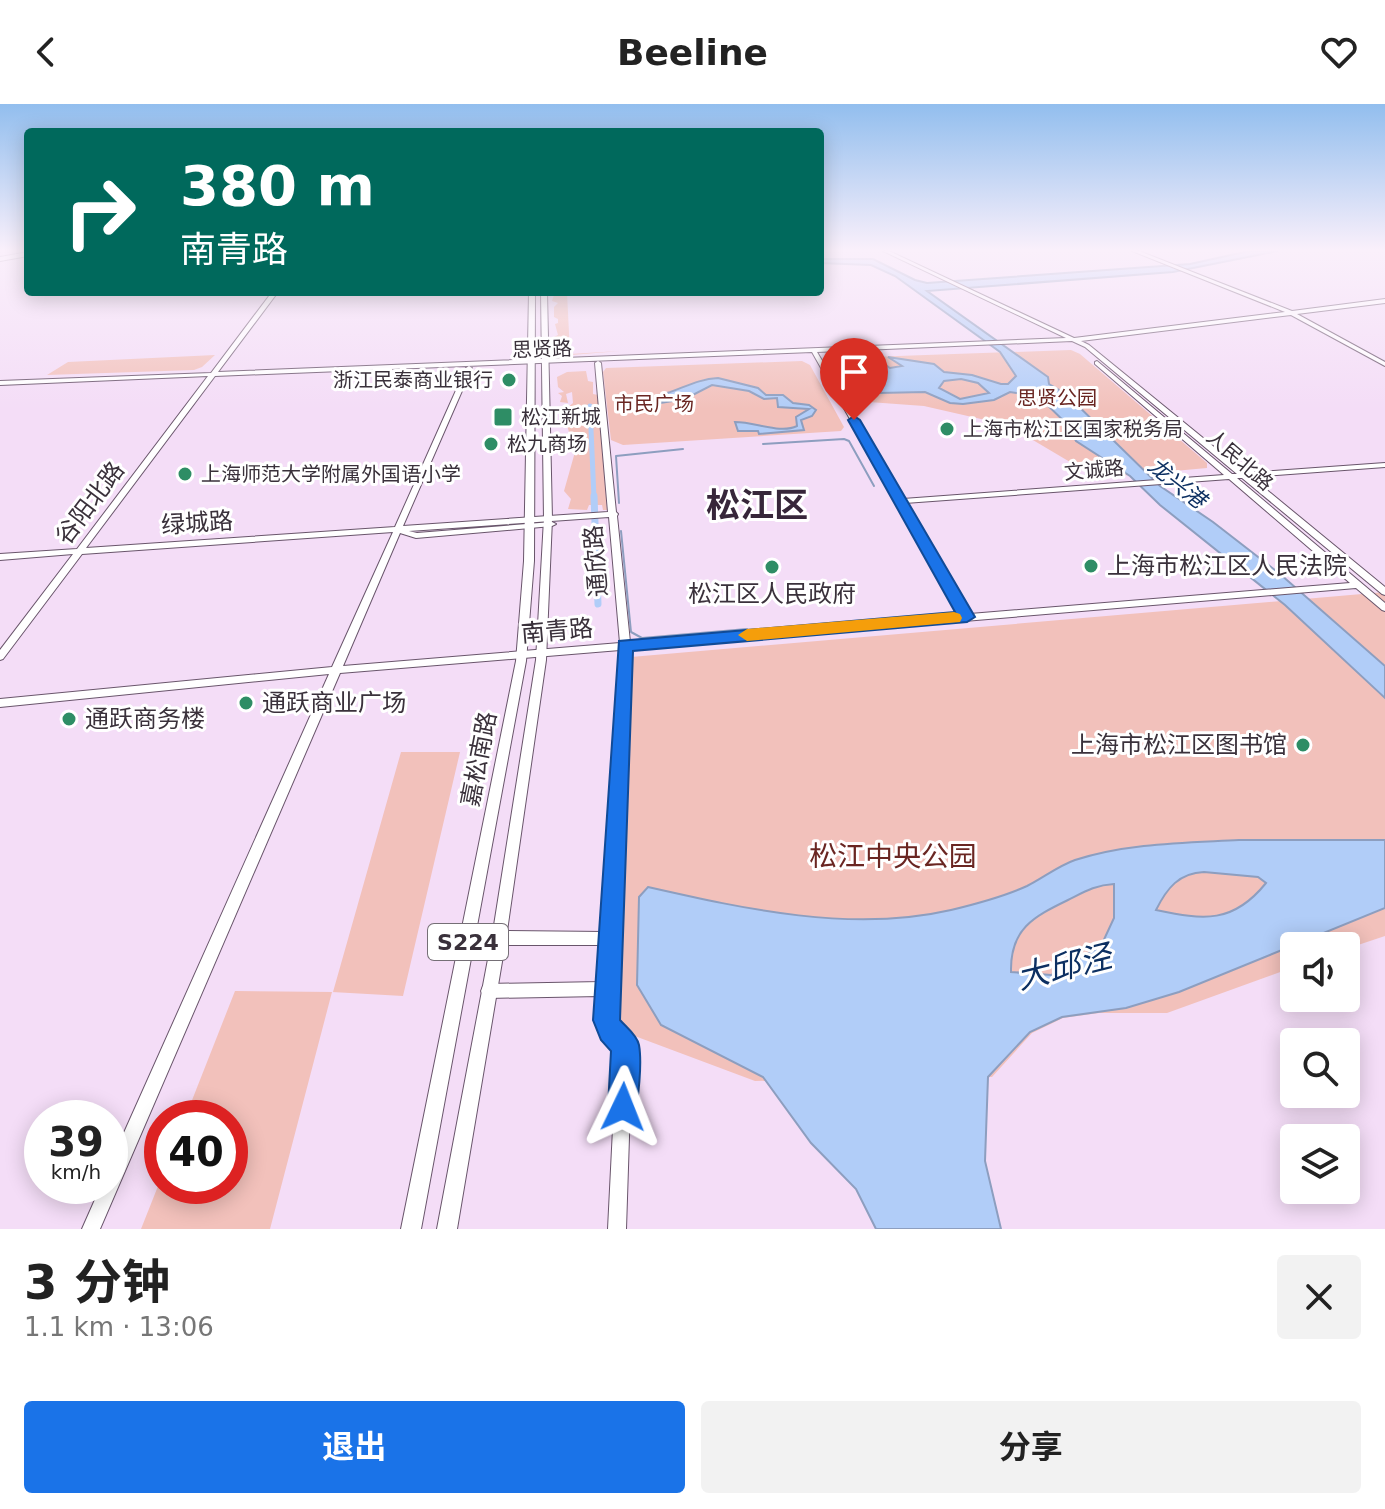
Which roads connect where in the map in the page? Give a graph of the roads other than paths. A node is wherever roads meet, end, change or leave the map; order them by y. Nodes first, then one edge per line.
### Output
1 (259, 304) edge
2 (267, 304) edge
3 (532, 304) edge
4 (544, 304) edge
5 (996, 304) edge
6 (1268, 304) edge
7 (1366, 304) edge
8 (1292, 313) junction
9 (1078, 341) junction
10 (815, 352) junction
11 (545, 362) junction
12 (532, 363) junction
13 (598, 363) junction
14 (1385, 364) edge
15 (469, 368) junction
16 (210, 376) junction
17 (0, 386) edge
18 (1385, 465) edge
19 (1244, 474) junction
20 (1232, 476) junction
21 (901, 501) junction
22 (610, 517) junction
23 (548, 522) junction
24 (529, 523) junction
25 (396, 529) junction
26 (79, 552) junction
27 (0, 557) edge
28 (1357, 585) junction
29 (1385, 592) edge
30 (1385, 608) edge
31 (967, 617) junction
32 (625, 645) junction
33 (542, 653) junction
34 (521, 654) junction
35 (0, 657) edge
36 (335, 670) junction
37 (0, 703) edge
38 (499, 938) junction
39 (608, 939) junction
40 (608, 989) junction
41 (488, 991) junction
42 (128, 1142) edge
43 (101, 1204) edge
44 (91, 1229) edge
45 (411, 1229) edge
46 (447, 1229) edge
47 (617, 1229) edge

1 - 16 main road, 谷阳北路
2 - 16 main road, 谷阳北路
3 - 12 main road, 嘉松南路 / S224
4 - 11 main road, 嘉松南路 / S224
5 - 9 main road, 人民北路
6 - 8 main road
7 - 8 main road, 思贤路
8 - 9 main road, 思贤路
8 - 14 main road
9 - 10 main road, 思贤路
9 - 19 main road, 人民北路
9 - 20 main road, 人民北路
10 - 11 main road, 思贤路
10 - 13 main road, 思贤路
10 - 21 main road
11 - 12 main road, 思贤路
11 - 13 main road, 思贤路
11 - 23 main road, 嘉松南路 / S224
12 - 15 main road, 思贤路
12 - 16 main road, 思贤路
12 - 24 main road, 嘉松南路 / S224
13 - 22 main road, 通欣路
15 - 16 main road, 思贤路
15 - 25 main road
16 - 17 main road, 思贤路
16 - 26 main road, 谷阳北路
18 - 19 main road, 文诚路
19 - 20 main road, 文诚路
19 - 29 main road, 人民北路
20 - 21 main road, 文诚路
20 - 28 main road, 人民北路
21 - 31 main road
22 - 23 main road, 绿城路
22 - 32 main road, 通欣路
23 - 24 main road, 绿城路
23 - 33 main road, 嘉松南路 / S224
24 - 25 main road, 绿城路
24 - 34 main road, 嘉松南路 / S224
25 - 26 main road, 绿城路
25 - 36 main road
26 - 27 main road, 绿城路
26 - 35 main road, 谷阳北路
28 - 30 main road, 人民北路
28 - 31 main road, 南青路
31 - 32 main road, 南青路
32 - 33 main road, 南青路
32 - 39 main road, 通欣路
33 - 34 main road, 南青路
33 - 38 main road, 嘉松南路 / S224
34 - 36 main road, 南青路
34 - 45 main road, 嘉松南路 / S224
36 - 37 main road, 南青路
36 - 42 main road
38 - 39 main road
38 - 41 main road, 嘉松南路 / S224
39 - 40 main road, 通欣路
40 - 41 main road
40 - 47 main road, 通欣路
41 - 46 main road, 嘉松南路 / S224
43 - 44 main road

